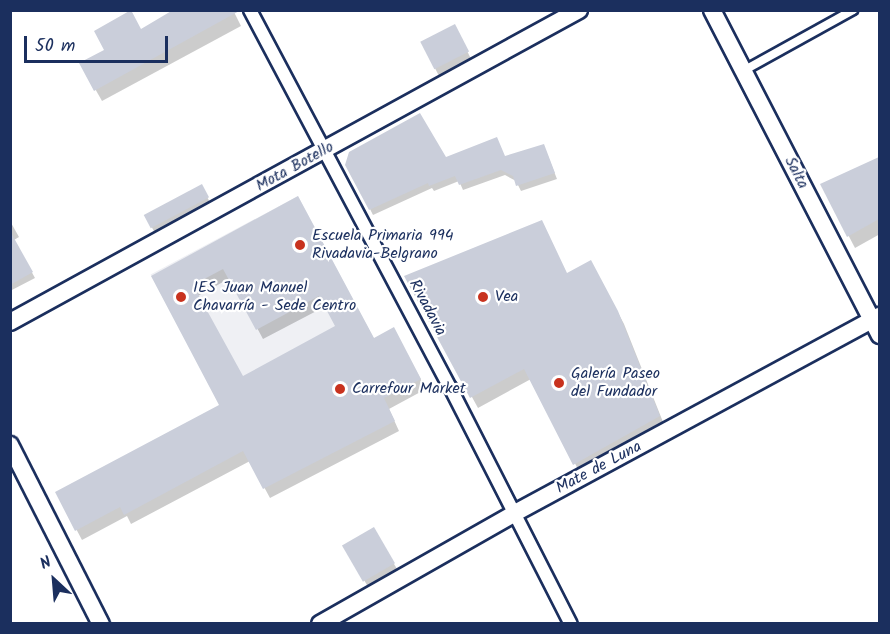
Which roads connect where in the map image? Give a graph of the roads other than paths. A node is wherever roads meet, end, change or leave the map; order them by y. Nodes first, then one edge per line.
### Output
1 (250, 10) edge
2 (579, 10) edge
3 (712, 10) edge
4 (853, 10) edge
5 (743, 71) junction
6 (324, 151) junction
7 (10, 322) edge
8 (877, 324) edge
9 (10, 445) edge
10 (515, 513) junction
11 (101, 624) edge
12 (320, 624) edge
13 (571, 624) edge

1 - 6 street, Rivadavia
2 - 6 street, Mota Botello
3 - 5 street, Salta
4 - 5 lane
5 - 8 street, Salta
6 - 7 street, Mota Botello
6 - 10 street, Rivadavia
8 - 10 street, Mate de Luna
9 - 11 street
10 - 12 street, Mate de Luna
10 - 13 street, Rivadavia

